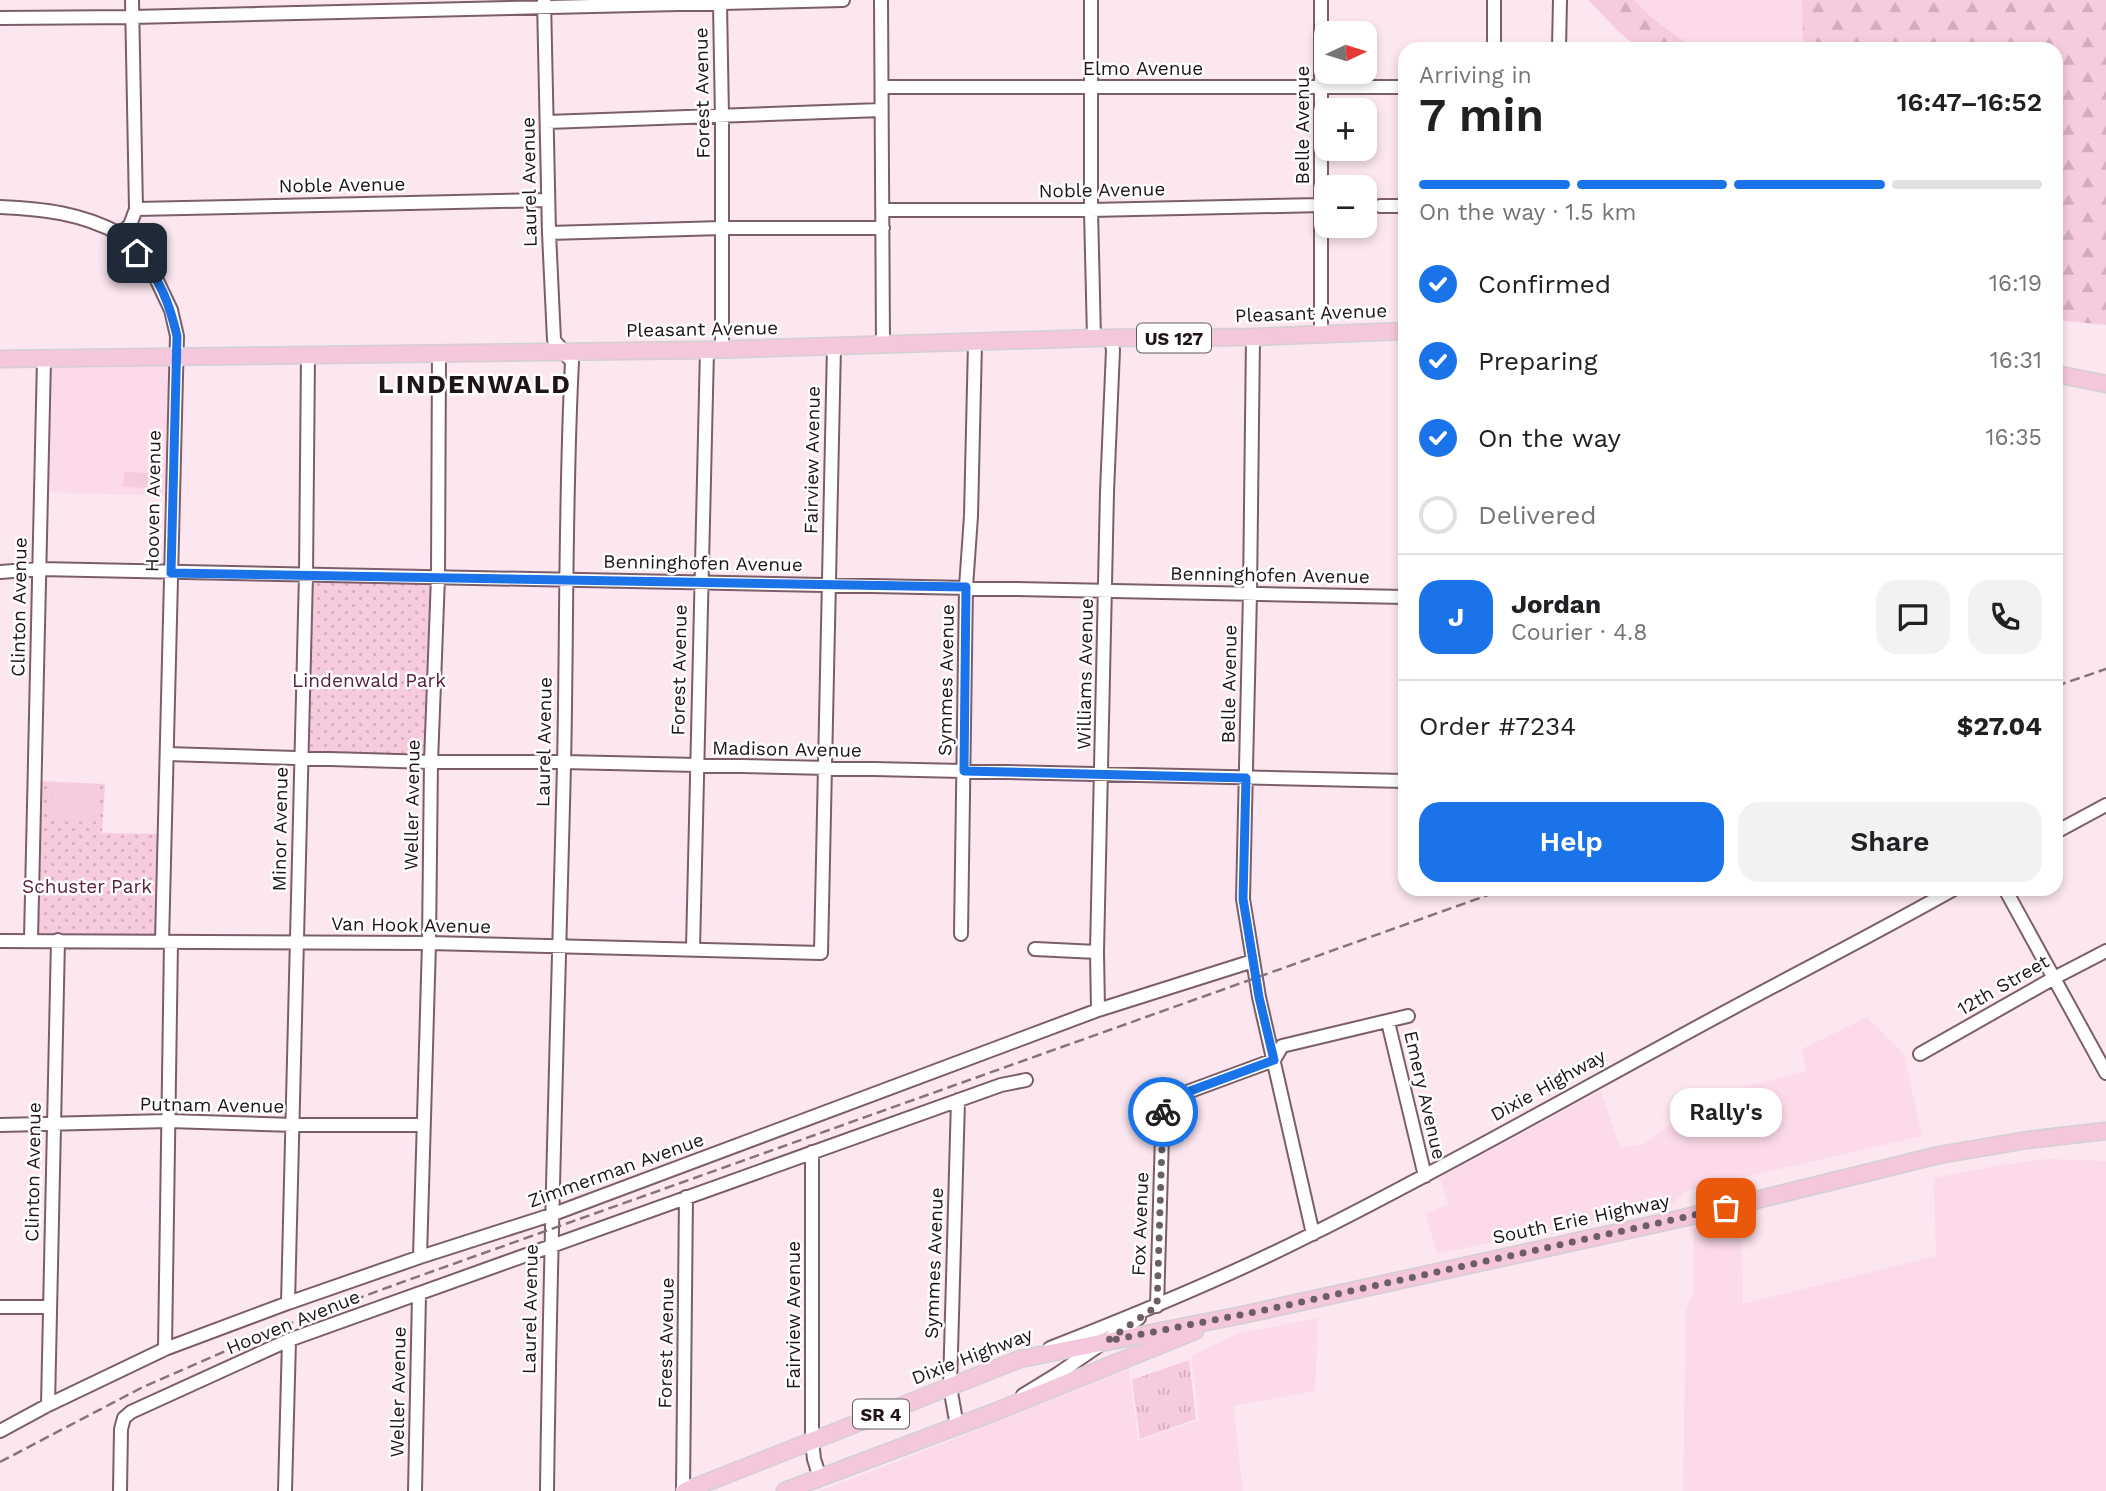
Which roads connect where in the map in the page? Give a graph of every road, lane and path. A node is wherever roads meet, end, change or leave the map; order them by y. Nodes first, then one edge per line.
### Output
1 (132, 0) edge
2 (843, 0) edge
3 (881, 0) edge
4 (1091, 0) edge
5 (1321, 0) edge
6 (1494, 0) edge
7 (1560, 0) edge
8 (545, 4) edge
9 (720, 4) junction
10 (0, 18) edge
11 (132, 18) junction
12 (1494, 42) edge
13 (1559, 42) edge
14 (882, 87) junction
15 (1320, 87) junction
16 (1398, 87) edge
17 (1091, 88) junction
18 (881, 110) junction
19 (722, 117) junction
20 (547, 122) junction
21 (1321, 175) edge
22 (548, 200) junction
23 (1314, 205) edge
24 (1398, 205) edge
25 (1380, 206) dead end
26 (0, 207) edge
27 (136, 209) junction
28 (883, 210) junction
29 (1091, 210) junction
30 (722, 228) junction
31 (883, 228) junction
32 (549, 233) junction
33 (120, 234) junction
34 (1322, 238) edge
35 (1398, 331) edge
36 (1321, 333) junction
37 (1253, 337) junction
38 (1094, 338) junction
39 (1111, 339) junction
40 (975, 343) junction
41 (883, 344) junction
42 (834, 346) junction
43 (714, 350) junction
44 (564, 352) junction
45 (439, 353) junction
46 (307, 355) junction
47 (177, 358) junction
48 (0, 359) edge
49 (44, 359) junction
50 (2063, 375) edge
51 (2106, 384) edge
52 (40, 569) junction
53 (0, 572) edge
54 (171, 573) junction
55 (306, 574) junction
56 (438, 577) junction
57 (567, 579) junction
58 (700, 582) junction
59 (828, 585) junction
60 (966, 587) junction
61 (1106, 592) junction
62 (1250, 593) junction
63 (1398, 597) edge
64 (167, 754) junction
65 (301, 758) junction
66 (431, 762) junction
67 (564, 762) junction
68 (696, 766) junction
69 (824, 769) junction
70 (964, 771) junction
71 (1102, 774) junction
72 (1246, 778) junction
73 (1398, 781) edge
74 (2106, 805) edge
75 (2063, 828) edge
76 (1941, 896) edge
77 (2009, 896) edge
78 (961, 934) dead end
79 (31, 939) junction
80 (58, 940) junction
81 (0, 941) edge
82 (167, 942) junction
83 (298, 943) junction
84 (429, 943) junction
85 (559, 946) junction
86 (693, 949) junction
87 (1035, 949) dead end
88 (2106, 951) edge
89 (1097, 952) junction
90 (821, 953) joint
91 (1253, 961) junction
92 (2054, 978) junction
93 (1098, 1010) junction
94 (1408, 1016) dead end
95 (1388, 1022) junction
96 (1920, 1054) dead end
97 (1274, 1060) junction
98 (2106, 1073) edge
99 (1027, 1080) dead end
100 (958, 1100) junction
101 (169, 1121) junction
102 (53, 1124) junction
103 (0, 1125) edge
104 (294, 1125) junction
105 (423, 1125) junction
106 (2106, 1131) edge
107 (812, 1152) junction
108 (1425, 1176) junction
109 (686, 1196) junction
110 (551, 1215) junction
111 (1313, 1234) junction
112 (550, 1246) junction
113 (420, 1257) junction
114 (419, 1294) junction
115 (288, 1303) junction
116 (1157, 1306) junction
117 (0, 1307) edge
118 (50, 1307) junction
119 (1229, 1318) junction
120 (289, 1340) junction
121 (1107, 1341) junction
122 (165, 1349) junction
123 (1020, 1359) junction
124 (950, 1387) junction
125 (48, 1405) junction
126 (992, 1413) junction
127 (957, 1426) junction
128 (0, 1431) edge
129 (812, 1441) junction
130 (820, 1478) junction
131 (120, 1491) edge
132 (285, 1491) edge
133 (415, 1491) edge
134 (547, 1491) edge
135 (684, 1491) edge
136 (785, 1491) edge

1 - 11 street
2 - 9 street
3 - 14 street
4 - 17 street
5 - 15 street, Belle Avenue
6 - 12 street
7 - 13 street
8 - 9 street
8 - 11 street
8 - 20 street, Laurel Avenue
9 - 19 street, Forest Avenue
10 - 11 street
11 - 27 street
14 - 17 street, Elmo Avenue
14 - 18 street
15 - 16 street, Elmo Avenue
15 - 17 street, Elmo Avenue
15 - 21 street, Belle Avenue
17 - 29 street
18 - 19 street
18 - 28 street
19 - 20 street
19 - 30 street, Forest Avenue
20 - 22 street, Laurel Avenue
22 - 27 street, Noble Avenue
22 - 32 street, Laurel Avenue
23 - 29 street, Noble Avenue
24 - 25 street
26 - 33 street
27 - 33 street
28 - 29 street, Noble Avenue
28 - 31 street
29 - 38 street
30 - 31 street
30 - 32 street
30 - 43 street, Forest Avenue
31 - 41 street
32 - 44 street, Laurel Avenue
33 - 47 street, Hooven Avenue
34 - 36 street, Belle Avenue
35 - 36 main road, Pleasant Avenue / US 127
36 - 37 main road, Pleasant Avenue / US 127
37 - 39 main road, Pleasant Avenue / US 127
37 - 62 street, Belle Avenue
38 - 39 main road, Pleasant Avenue / US 127
38 - 40 main road, Pleasant Avenue / US 127
39 - 61 street, Williams Avenue
40 - 41 main road, Pleasant Avenue / US 127
40 - 60 street, Symmes Avenue
41 - 42 main road, Pleasant Avenue / US 127
42 - 43 main road, Pleasant Avenue / US 127
42 - 59 street, Fairview Avenue
43 - 44 main road, Pleasant Avenue / US 127
43 - 58 street, Forest Avenue
44 - 45 main road, Pleasant Avenue / US 127
44 - 57 street, Laurel Avenue
45 - 46 main road, Pleasant Avenue / US 127
45 - 56 street, Weller Avenue
46 - 47 main road, Pleasant Avenue / US 127
46 - 55 street, Minor Avenue
47 - 49 main road, Pleasant Avenue / US 127
47 - 54 street, Hooven Avenue
48 - 49 main road, Pleasant Avenue / US 127
49 - 52 street, Clinton Avenue
50 - 51 main road
52 - 53 street, Benninghofen Avenue
52 - 54 street, Benninghofen Avenue
52 - 79 street, Clinton Avenue
54 - 55 street, Benninghofen Avenue
54 - 64 street, Hooven Avenue
55 - 56 street, Benninghofen Avenue
55 - 65 street, Minor Avenue
56 - 57 street, Benninghofen Avenue
56 - 66 street, Weller Avenue
57 - 58 street, Benninghofen Avenue
57 - 67 street, Laurel Avenue
58 - 59 street, Benninghofen Avenue
58 - 68 street, Forest Avenue
59 - 60 street, Benninghofen Avenue
59 - 69 street, Fairview Avenue
60 - 61 street, Benninghofen Avenue
60 - 70 street, Symmes Avenue
61 - 62 street, Benninghofen Avenue
61 - 71 street, Williams Avenue
62 - 63 street, Benninghofen Avenue
62 - 72 street, Belle Avenue
64 - 65 street, Madison Avenue
64 - 82 street, Hooven Avenue
65 - 66 street, Madison Avenue
65 - 83 street, Minor Avenue
66 - 67 street, Madison Avenue
66 - 84 street, Weller Avenue
67 - 68 street, Madison Avenue
67 - 85 street, Laurel Avenue
68 - 69 street, Madison Avenue
68 - 86 street, Forest Avenue
69 - 70 street, Madison Avenue
69 - 90 street, Fairview Avenue
70 - 71 street, Madison Avenue
70 - 78 street, Symmes Avenue
71 - 72 street, Madison Avenue
71 - 89 street, Williams Avenue
72 - 73 street, Madison Avenue
72 - 91 street, Belle Avenue
74 - 75 street
76 - 108 street, Dixie Highway
77 - 92 street
79 - 80 street, Van Hook Avenue
79 - 81 street, Van Hook Avenue
80 - 82 street, Van Hook Avenue
80 - 102 street, Clinton Avenue
82 - 83 street, Van Hook Avenue
82 - 101 street, Hooven Avenue
83 - 84 street, Van Hook Avenue
83 - 104 street, Minor Avenue
84 - 85 street, Van Hook Avenue
84 - 105 street, Weller Avenue
85 - 86 street, Van Hook Avenue
85 - 110 street, Laurel Avenue
86 - 90 street, Van Hook Avenue
87 - 89 street
88 - 92 street, 12th Street
89 - 93 street, Williams Avenue
91 - 93 street, Zimmerman Avenue
91 - 97 street, Belle Avenue
92 - 96 street, 12th Street
92 - 98 street
93 - 110 street, Zimmerman Avenue
94 - 95 street
95 - 97 street
95 - 108 street, Emery Avenue
97 - 111 street, Belle Avenue
97 - 116 street, Fox Avenue
99 - 100 street
100 - 107 street
100 - 124 street, Symmes Avenue
101 - 102 street, Putnam Avenue
101 - 104 street, Putnam Avenue
101 - 122 street, Hooven Avenue
102 - 103 street, Putnam Avenue
102 - 118 street, Clinton Avenue
104 - 105 street, Putnam Avenue
104 - 115 street, Minor Avenue
105 - 113 street, Weller Avenue
106 - 119 main road, South Erie Highway / SR 4
107 - 109 street
107 - 129 street, Fairview Avenue
108 - 111 street, Dixie Highway
109 - 112 street
109 - 135 street, Forest Avenue
110 - 112 street, Laurel Avenue
110 - 113 street, Zimmerman Avenue
111 - 116 street, Dixie Highway
112 - 114 street, Hooven Avenue
112 - 134 street, Laurel Avenue
113 - 115 street, Zimmerman Avenue
114 - 120 street, Hooven Avenue
114 - 133 street, Weller Avenue
115 - 122 street, Zimmerman Avenue
116 - 121 street, Dixie Highway
116 - 123 street, Dixie Highway
117 - 118 street
118 - 125 street, Clinton Avenue
119 - 121 main road, South Erie Highway / SR 4
119 - 126 main road, South Erie Highway / SR 4
120 - 131 street, Hooven Avenue
120 - 132 street
121 - 123 main road, South Erie Highway / SR 4
121 - 126 street, Dixie Highway
122 - 125 street, Zimmerman Avenue
123 - 124 main road, Dixie Highway / SR 4
124 - 127 street, Symmes Avenue
124 - 129 main road, Dixie Highway / SR 4
125 - 128 street, Zimmerman Avenue
126 - 127 main road, Dixie Highway / SR 4
127 - 130 main road, Dixie Highway / SR 4
129 - 130 street, Fairview Avenue
129 - 135 main road, Dixie Highway / SR 4
130 - 136 main road, Dixie Highway / SR 4

